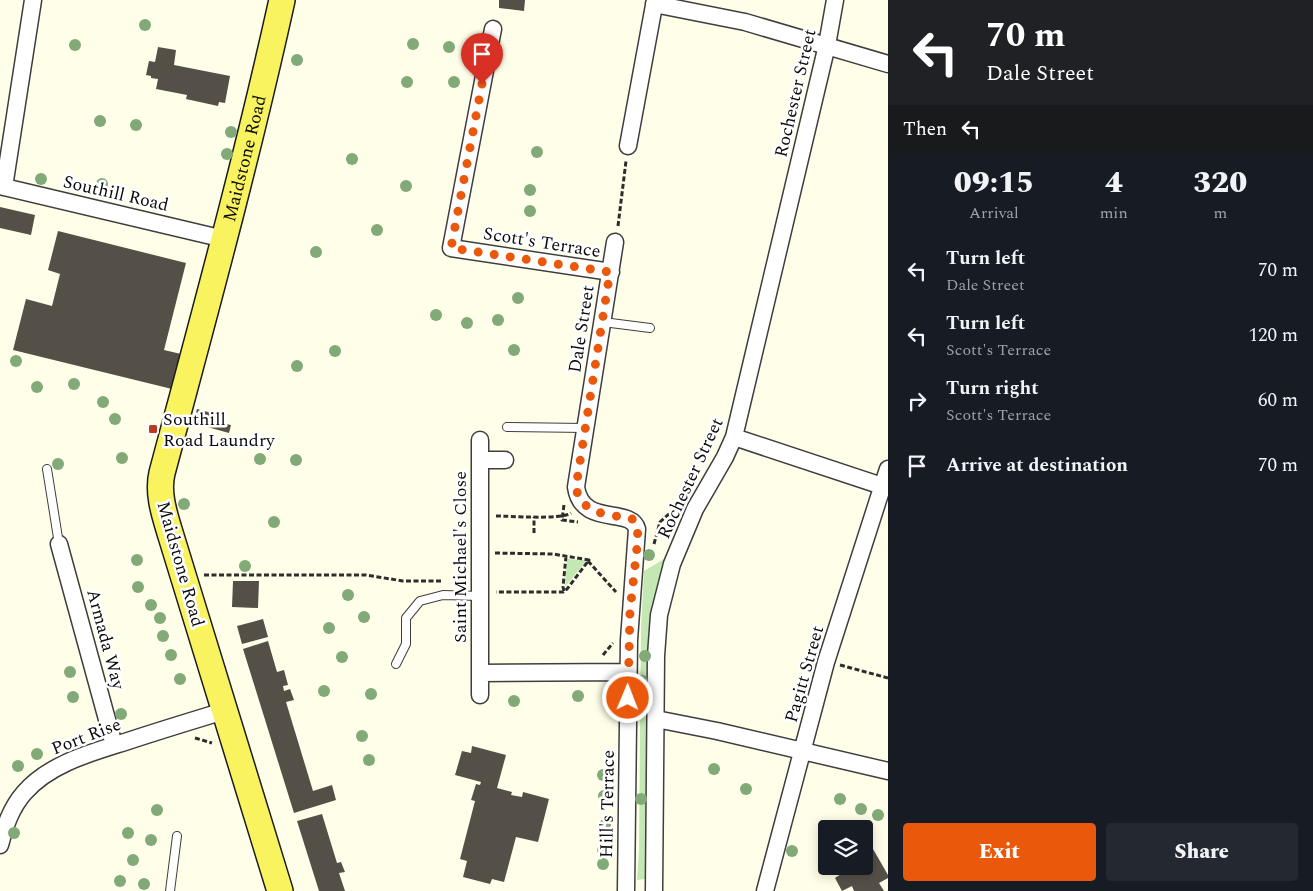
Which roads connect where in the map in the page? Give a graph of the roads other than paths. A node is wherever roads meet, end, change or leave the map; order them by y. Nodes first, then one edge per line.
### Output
1 (33, 0) edge
2 (282, 0) edge
3 (835, 0) edge
4 (655, 2) edge
5 (493, 29) dead end
6 (827, 45) junction
7 (888, 64) edge
8 (628, 146) road end
9 (2, 187) edge
10 (224, 239) junction
11 (616, 242) road end
12 (610, 272) junction
13 (603, 322) junction
14 (650, 328) dead end
15 (507, 427) dead end
16 (586, 428) junction
17 (734, 437) junction
18 (480, 440) dead end
19 (480, 460) junction
20 (505, 460) dead end
21 (47, 469) dead end
22 (888, 469) edge
23 (885, 488) edge
24 (638, 538) joint
25 (59, 544) joint
26 (480, 594) junction
27 (396, 664) dead end
28 (628, 672) junction
29 (480, 673) junction
30 (480, 696) dead end
31 (224, 711) junction
32 (656, 719) junction
33 (114, 746) junction
34 (803, 751) junction
35 (888, 771) edge
36 (177, 836) dead end
37 (0, 845) edge
38 (170, 891) edge
39 (280, 891) edge
40 (626, 891) edge
41 (654, 891) edge
42 (765, 891) edge

1 - 9 street
2 - 10 main road, Maidstone Road
3 - 6 street, Rochester Street
4 - 6 street
4 - 8 street
5 - 12 street, Scott's Terrace
6 - 7 street
6 - 17 street, Rochester Street
9 - 10 street, Southill Road
10 - 31 main road, Maidstone Road
11 - 12 street, Dale Street
12 - 13 street, Dale Street
13 - 14 lane
13 - 16 street, Dale Street
15 - 16 lane
16 - 24 street, Dale Street
17 - 23 street
17 - 32 street, Rochester Street
18 - 19 street, Saint Michael's Close
19 - 20 street
19 - 26 street, Saint Michael's Close
21 - 25 lane
22 - 23 street, Pagitt Street
23 - 34 street, Pagitt Street
24 - 28 street, Hill's Terrace
25 - 33 street, Armada Way
26 - 27 lane
26 - 29 street, Saint Michael's Close
28 - 29 street
28 - 40 street, Hill's Terrace
29 - 30 street, Saint Michael's Close
31 - 33 street, Port Rise
31 - 39 main road, Maidstone Road
32 - 34 street
32 - 41 street, Rochester Street
33 - 37 street, Port Rise
34 - 35 street
34 - 42 street, Pagitt Street
36 - 38 lane

